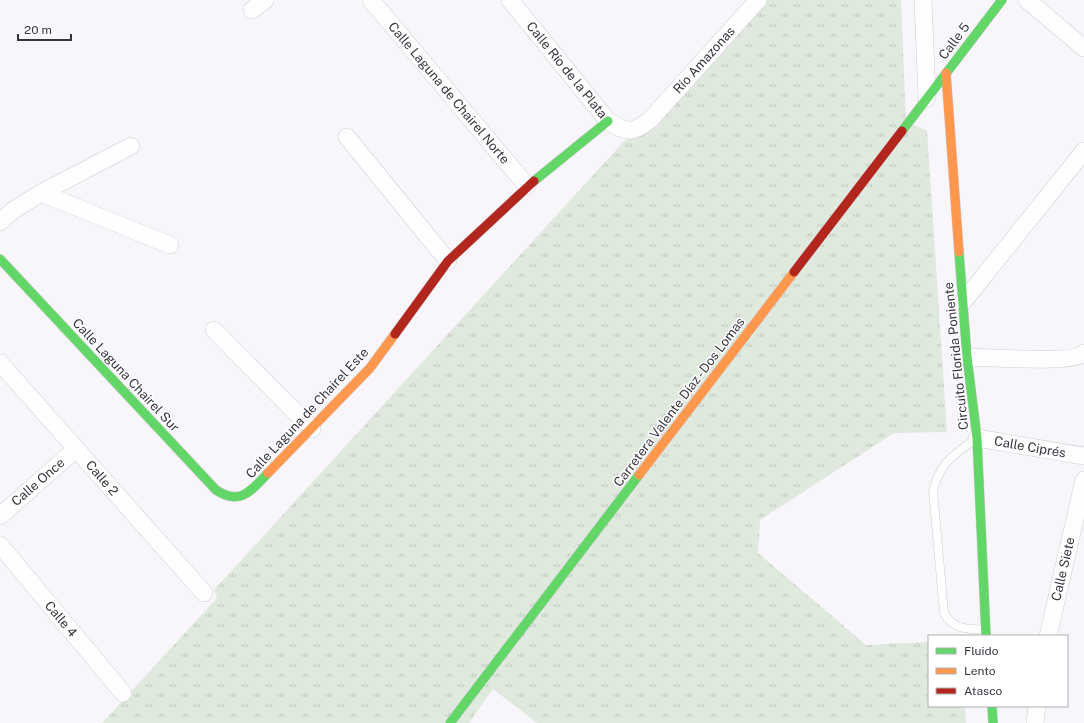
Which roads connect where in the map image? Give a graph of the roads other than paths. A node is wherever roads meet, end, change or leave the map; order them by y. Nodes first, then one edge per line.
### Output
1 (371, 0) edge
2 (510, 0) edge
3 (758, 0) edge
4 (923, 0) edge
5 (1002, 0) edge
6 (1027, 0) edge
7 (1084, 48) edge
8 (946, 73) junction
9 (927, 98) junction
10 (650, 120) joint
11 (608, 121) junction
12 (347, 137) dead end
13 (131, 146) dead end
14 (1084, 151) edge
15 (527, 186) junction
16 (41, 193) junction
17 (0, 222) edge
18 (170, 244) dead end
19 (0, 259) edge
20 (448, 261) junction
21 (963, 302) junction
22 (214, 330) dead end
23 (1084, 353) edge
24 (967, 357) junction
25 (0, 363) edge
26 (312, 429) junction
27 (977, 438) junction
28 (76, 449) junction
29 (1084, 456) edge
30 (1084, 480) edge
31 (239, 498) joint
32 (0, 516) edge
33 (0, 545) edge
34 (204, 594) dead end
35 (986, 633) edge
36 (1048, 635) edge
37 (123, 693) dead end
38 (992, 707) edge
39 (1038, 707) edge
40 (450, 723) edge
41 (993, 723) edge
42 (1035, 723) edge

1 - 15 street, Calle Laguna de Chairel Norte
2 - 11 street, Calle Río de la Plata
3 - 10 street, Río Amazonas
4 - 9 street
5 - 8 street, Calle 5
6 - 7 street
8 - 9 street, Calle 5
8 - 21 street, Circuito Florida Poniente
9 - 40 street, Carretera Valente Díaz - Dos Lomas
10 - 11 street, Calle Río de la Plata
11 - 15 street, Calle Laguna de Chairel Este
12 - 20 street
13 - 16 street
14 - 21 street
15 - 20 street, Calle Laguna de Chairel Este
16 - 17 street
16 - 18 street
19 - 31 street, Calle Laguna Chairel Sur
20 - 26 street, Calle Laguna de Chairel Este
21 - 24 street, Circuito Florida Poniente
22 - 26 street
23 - 24 street
24 - 27 street, Circuito Florida Poniente
25 - 28 street, Calle 2
26 - 31 street, Calle Laguna de Chairel Este
27 - 29 street, Calle Ciprés
27 - 35 street, Circuito Florida Poniente
27 - 35 lane
28 - 32 street, Calle Once
28 - 34 street, Calle 2
30 - 36 street, Calle Siete
33 - 37 street, Calle 4
38 - 41 street
39 - 42 street

